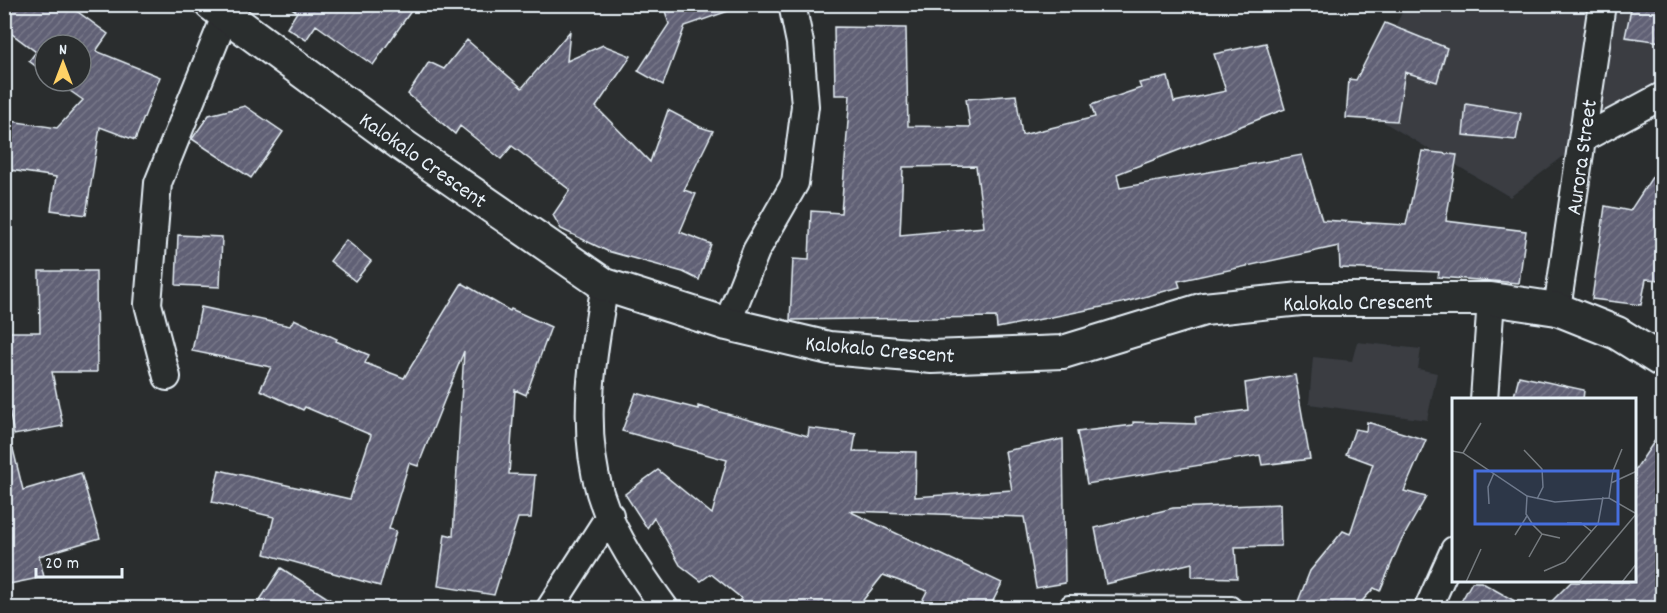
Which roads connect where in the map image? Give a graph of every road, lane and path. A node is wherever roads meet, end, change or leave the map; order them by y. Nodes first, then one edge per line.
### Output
1 (792, 4) edge
2 (1602, 4) edge
3 (218, 9) edge
4 (1662, 96) edge
5 (1582, 138) junction
6 (605, 285) junction
7 (1491, 299) junction
8 (1557, 309) junction
9 (727, 324) junction
10 (1662, 361) edge
11 (167, 377) dead end
12 (1484, 398) edge
13 (610, 515) junction
14 (1452, 555) edge
15 (1068, 602) dead end
16 (550, 609) edge
17 (665, 609) edge
18 (1238, 609) edge
19 (1428, 609) edge

1 - 9 street
2 - 5 street, Aurora Street
3 - 6 street, Kalokalo Crescent
3 - 11 street
4 - 5 street
5 - 8 street, Aurora Street
6 - 9 street, Kalokalo Crescent
6 - 13 street
7 - 8 street, Kalokalo Crescent
7 - 9 street, Kalokalo Crescent
7 - 12 street
8 - 10 street, Kalokalo Crescent
13 - 16 street
13 - 17 street
14 - 19 street
15 - 18 lane

